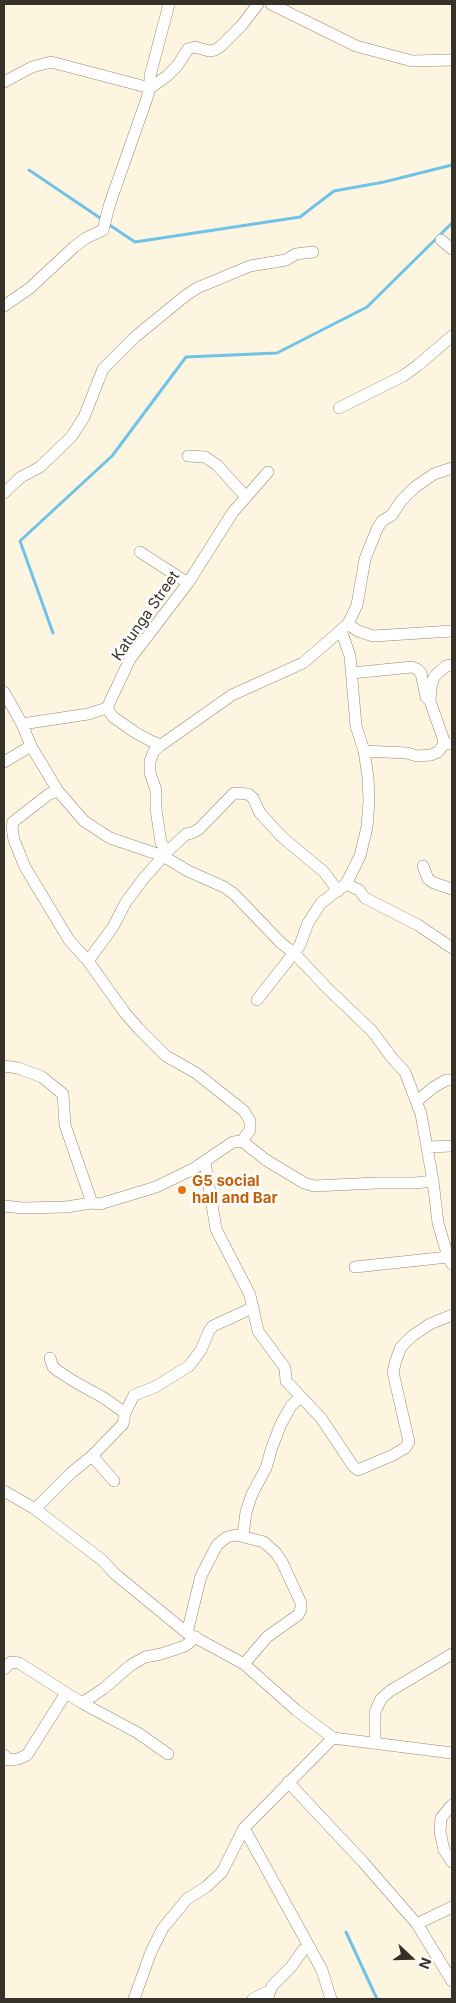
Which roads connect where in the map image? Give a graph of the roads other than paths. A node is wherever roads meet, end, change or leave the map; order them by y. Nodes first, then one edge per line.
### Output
1 (169, 4) edge
2 (258, 4) edge
3 (271, 4) edge
4 (452, 60) edge
5 (4, 82) edge
6 (150, 88) junction
7 (442, 240) dead end
8 (452, 249) edge
9 (313, 252) dead end
10 (4, 306) edge
11 (452, 336) edge
12 (339, 408) dead end
13 (188, 456) dead end
14 (452, 468) edge
15 (268, 472) dead end
16 (4, 493) edge
17 (246, 497) junction
18 (140, 552) dead end
19 (188, 583) junction
20 (344, 627) junction
21 (452, 631) edge
22 (452, 666) edge
23 (352, 673) junction
24 (4, 692) edge
25 (430, 701) junction
26 (107, 708) junction
27 (22, 724) junction
28 (448, 744) edge
29 (161, 745) junction
30 (31, 746) junction
31 (364, 751) junction
32 (4, 762) edge
33 (58, 791) junction
34 (165, 854) junction
35 (423, 866) dead end
36 (342, 887) junction
37 (452, 889) edge
38 (452, 948) edge
39 (294, 953) junction
40 (88, 961) junction
41 (257, 1000) dead end
42 (4, 1066) edge
43 (452, 1080) edge
44 (417, 1101) junction
45 (242, 1141) junction
46 (427, 1146) junction
47 (452, 1146) edge
48 (205, 1162) junction
49 (433, 1181) junction
50 (92, 1203) junction
51 (4, 1206) edge
52 (450, 1260) edge
53 (354, 1268) dead end
54 (252, 1308) junction
55 (452, 1315) edge
56 (50, 1358) dead end
57 (300, 1397) junction
58 (126, 1413) junction
59 (92, 1456) junction
60 (114, 1481) dead end
61 (4, 1491) edge
62 (35, 1509) junction
63 (244, 1536) junction
64 (192, 1635) junction
65 (452, 1654) edge
66 (244, 1664) junction
67 (5, 1665) edge
68 (66, 1693) junction
69 (82, 1703) junction
70 (333, 1738) junction
71 (375, 1743) junction
72 (452, 1753) edge
73 (168, 1754) dead end
74 (4, 1755) edge
75 (288, 1782) junction
76 (452, 1805) edge
77 (244, 1828) junction
78 (452, 1862) edge
79 (452, 1907) edge
80 (417, 1924) junction
81 (303, 1950) dead end
82 (452, 1981) edge
83 (268, 1995) edge
84 (134, 1999) edge
85 (253, 1999) edge
86 (331, 1999) edge

1 - 6 street
2 - 6 street
3 - 4 street
5 - 6 street
6 - 10 street
7 - 8 street
9 - 16 street
11 - 12 street
13 - 17 street
14 - 20 street
15 - 17 street, Katunga Street
17 - 19 street, Katunga Street
18 - 19 street
19 - 26 street, Katunga Street
20 - 21 street
20 - 23 street
20 - 29 street
22 - 25 street
23 - 25 street
23 - 31 street
24 - 27 street
25 - 28 street
26 - 27 street
26 - 29 street
27 - 30 street
28 - 31 street
29 - 34 street
30 - 32 street
30 - 33 street
31 - 36 street
33 - 34 street
33 - 40 street
34 - 36 street
34 - 39 street
34 - 40 street
35 - 37 street
36 - 38 street
36 - 39 street
39 - 41 street
39 - 44 street
40 - 45 street
42 - 50 street
43 - 44 street
44 - 46 street
45 - 48 street
45 - 49 street
46 - 47 street
46 - 49 street
48 - 50 street
48 - 54 street
49 - 52 street
50 - 51 street
52 - 53 street
54 - 57 street
54 - 58 street
55 - 57 street
56 - 58 street
57 - 63 street
58 - 59 street
59 - 60 street
59 - 62 street
61 - 62 street
62 - 64 street
63 - 64 street
63 - 66 street
64 - 66 street
64 - 69 street
65 - 71 street
66 - 70 street
67 - 68 street
68 - 69 street
68 - 74 street
69 - 73 street
70 - 71 street
70 - 75 street
71 - 72 street
75 - 77 street
75 - 80 street
76 - 78 street
77 - 84 street
77 - 86 street
79 - 80 street
80 - 82 street
81 - 83 street
83 - 85 street

